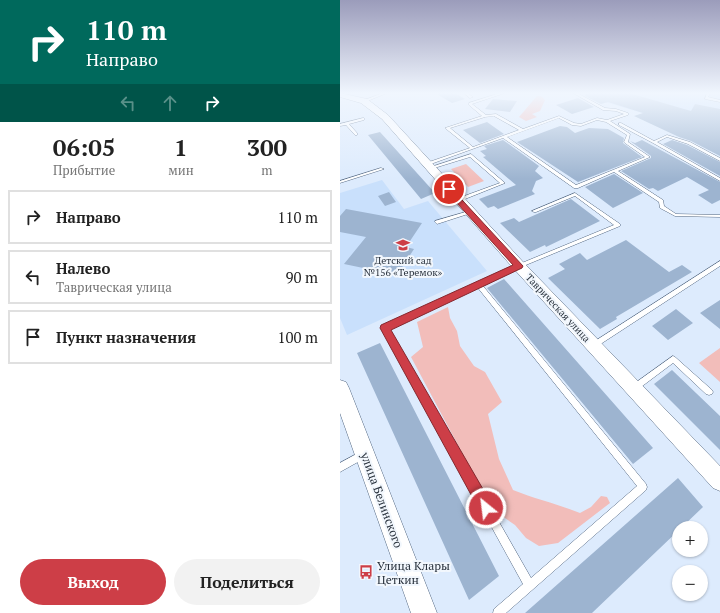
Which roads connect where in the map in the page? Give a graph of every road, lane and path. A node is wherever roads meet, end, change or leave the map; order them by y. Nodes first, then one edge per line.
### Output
1 (355, 122) edge
2 (389, 122) edge
3 (467, 122) edge
4 (507, 122) edge
5 (544, 122) edge
6 (569, 122) edge
7 (590, 122) edge
8 (608, 122) edge
9 (347, 124) junction
10 (620, 124) dead end
11 (340, 126) edge
12 (522, 130) junction
13 (356, 134) dead end
14 (503, 139) junction
15 (654, 142) junction
16 (473, 148) junction
17 (720, 160) edge
18 (428, 166) junction
19 (382, 170) dead end
20 (615, 171) junction
21 (720, 180) edge
22 (340, 182) edge
23 (562, 182) dead end
24 (458, 200) junction
25 (534, 211) dead end
26 (469, 212) junction
27 (720, 216) edge
28 (437, 222) dead end
29 (720, 263) edge
30 (519, 266) junction
31 (479, 285) junction
32 (593, 346) junction
33 (340, 388) edge
34 (633, 389) junction
35 (709, 392) dead end
36 (365, 453) junction
37 (340, 468) edge
38 (720, 481) edge
39 (530, 585) junction
40 (424, 613) edge
41 (498, 613) edge

1 - 9 lane
2 - 18 street, Таврическая улица
3 - 16 lane
4 - 12 lane
5 - 12 lane
6 - 7 lane
8 - 20 lane
9 - 11 lane
9 - 13 lane
10 - 15 lane
12 - 14 lane
14 - 16 lane
14 - 20 lane
14 - 23 lane
15 - 17 lane
15 - 21 lane
16 - 18 lane
18 - 24 street, Таврическая улица
18 - 24 lane
19 - 22 lane
20 - 27 lane
24 - 26 street, Таврическая улица
25 - 30 lane
26 - 28 lane
26 - 30 street, Таврическая улица
29 - 32 lane
30 - 31 lane
30 - 32 street, Таврическая улица
31 - 39 lane
31 - 39 lane
32 - 34 street, Таврическая улица
33 - 36 street, улица Белинского
34 - 35 lane
34 - 38 street, Таврическая улица
36 - 37 lane
36 - 40 street, улица Белинского
39 - 41 lane

